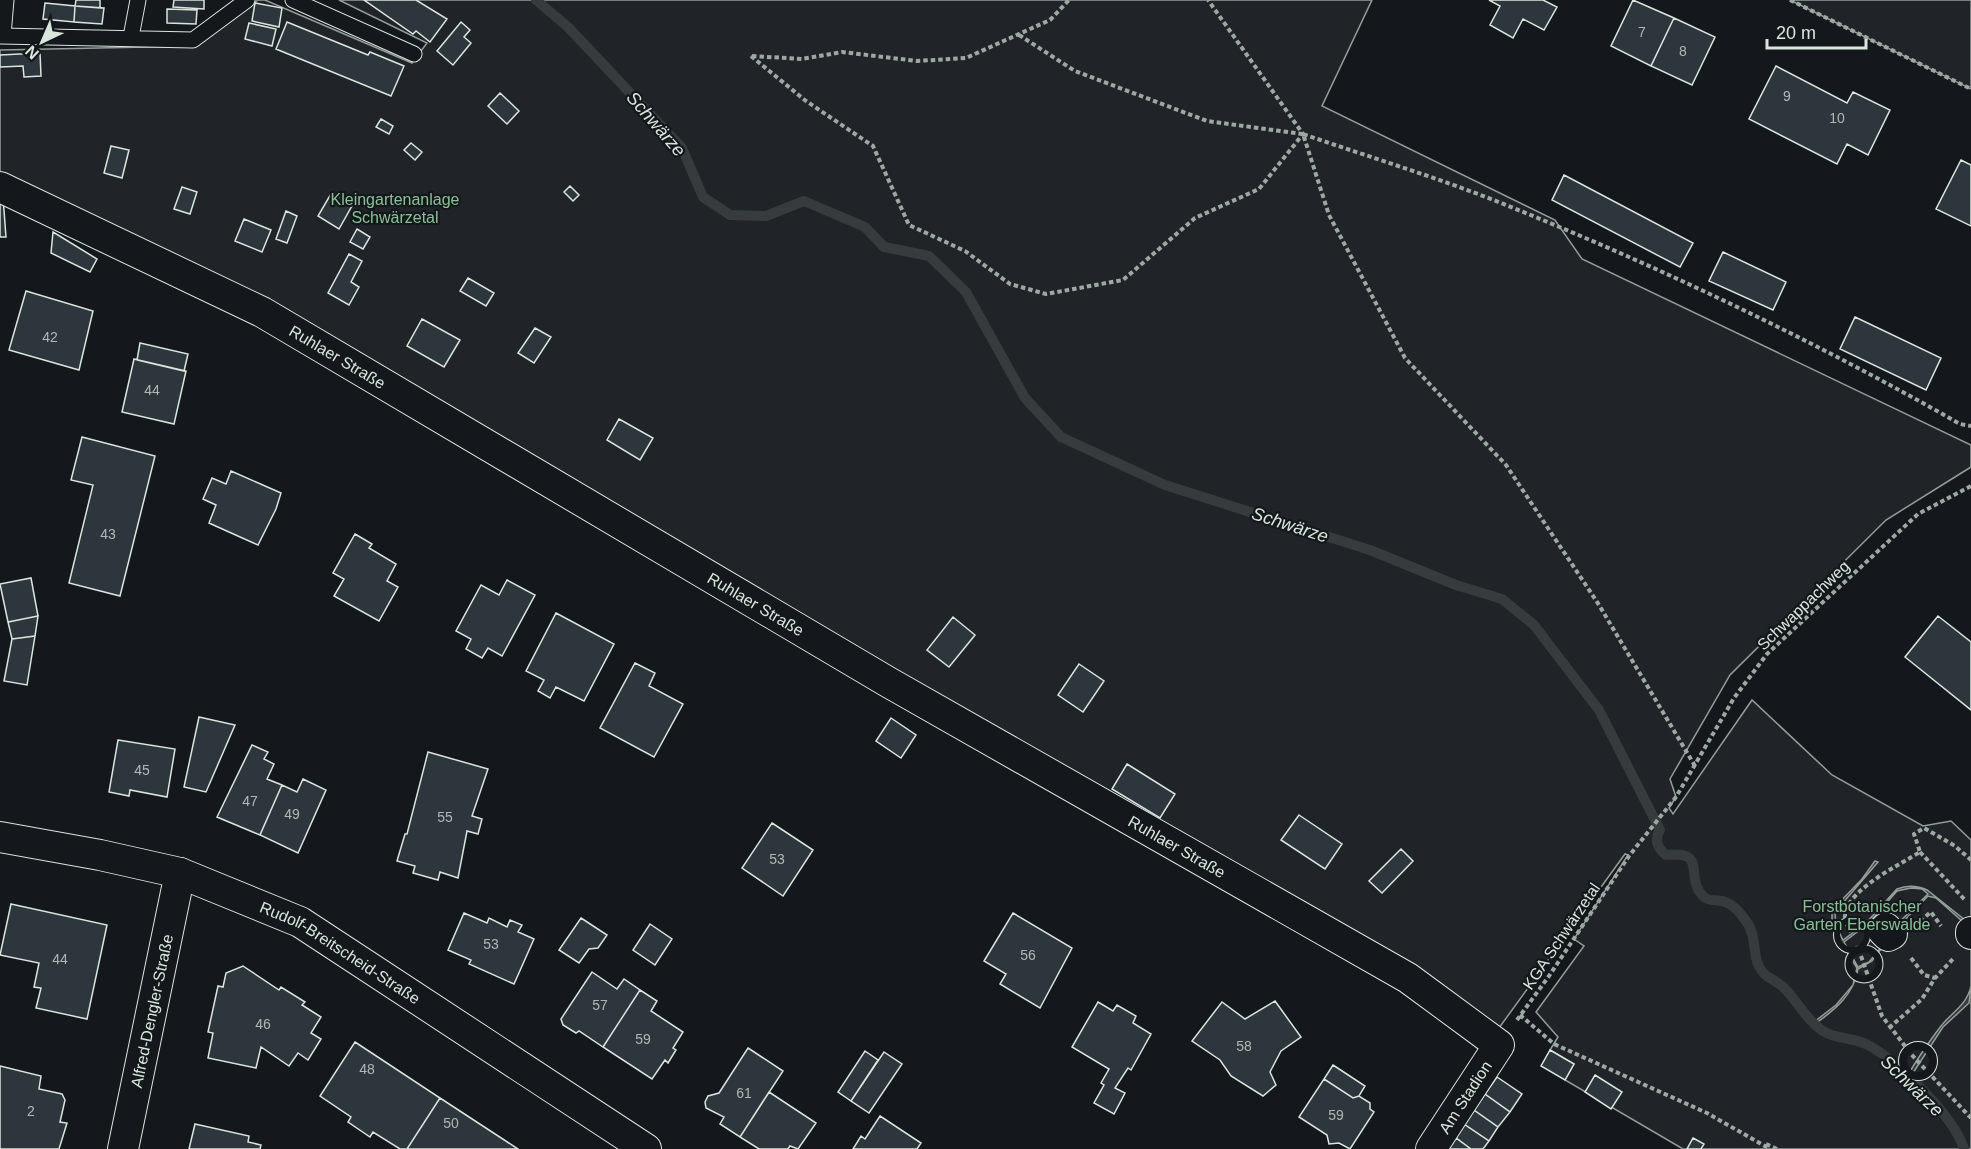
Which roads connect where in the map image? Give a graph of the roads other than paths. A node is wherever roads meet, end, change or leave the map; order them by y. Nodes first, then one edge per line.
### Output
1 (6, 0) edge
2 (138, 0) edge
3 (247, 0) edge
4 (293, 0) edge
5 (227, 6) edge
6 (1, 35) edge
7 (131, 37) junction
8 (414, 54) dead end
9 (0, 188) edge
10 (0, 837) edge
11 (180, 873) junction
12 (1499, 1045) joint
13 (123, 1149) edge
14 (646, 1149) edge
15 (1431, 1149) edge

1 - 6 lane
2 - 7 lane
3 - 5 lane
4 - 8 lane
5 - 7 lane
6 - 7 lane
9 - 12 street, Ruhlaer Straße
10 - 11 street, Rudolf-Breitscheid-Straße
11 - 13 street, Alfred-Dengler-Straße
11 - 14 street, Rudolf-Breitscheid-Straße
12 - 15 street, Am Stadion

